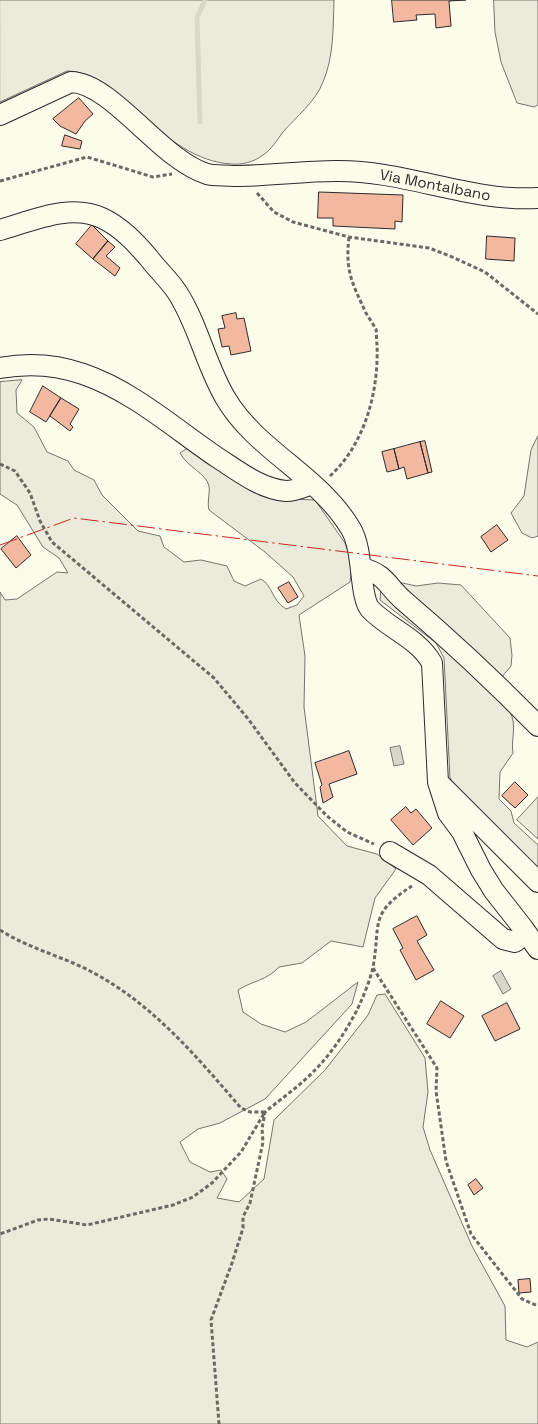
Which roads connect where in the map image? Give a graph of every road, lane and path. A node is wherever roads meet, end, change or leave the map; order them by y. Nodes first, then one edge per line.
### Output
1 (0, 115) edge
2 (194, 168) junction
3 (243, 176) junction
4 (0, 181) edge
5 (538, 198) edge
6 (0, 230) edge
7 (349, 237) junction
8 (538, 314) edge
9 (0, 368) edge
10 (0, 464) edge
11 (314, 486) junction
12 (362, 568) junction
13 (538, 726) edge
14 (438, 782) junction
15 (390, 852) joint
16 (429, 875) junction
17 (538, 882) edge
18 (523, 928) junction
19 (0, 930) edge
20 (538, 949) edge
21 (373, 968) junction
22 (265, 1112) junction
23 (0, 1234) edge
24 (538, 1306) edge
25 (219, 1424) edge

1 - 2 street
2 - 3 street, Via Montalbano
2 - 4 path
3 - 5 street, Via Montalbano
3 - 7 path
6 - 11 street
7 - 8 path
7 - 11 path
9 - 11 street
10 - 15 path
11 - 12 street
12 - 13 street
12 - 14 street
14 - 17 street
14 - 18 street
15 - 16 street
16 - 18 street
16 - 21 path
18 - 20 street
19 - 22 path
21 - 22 path
21 - 24 path
22 - 23 path
22 - 25 path

